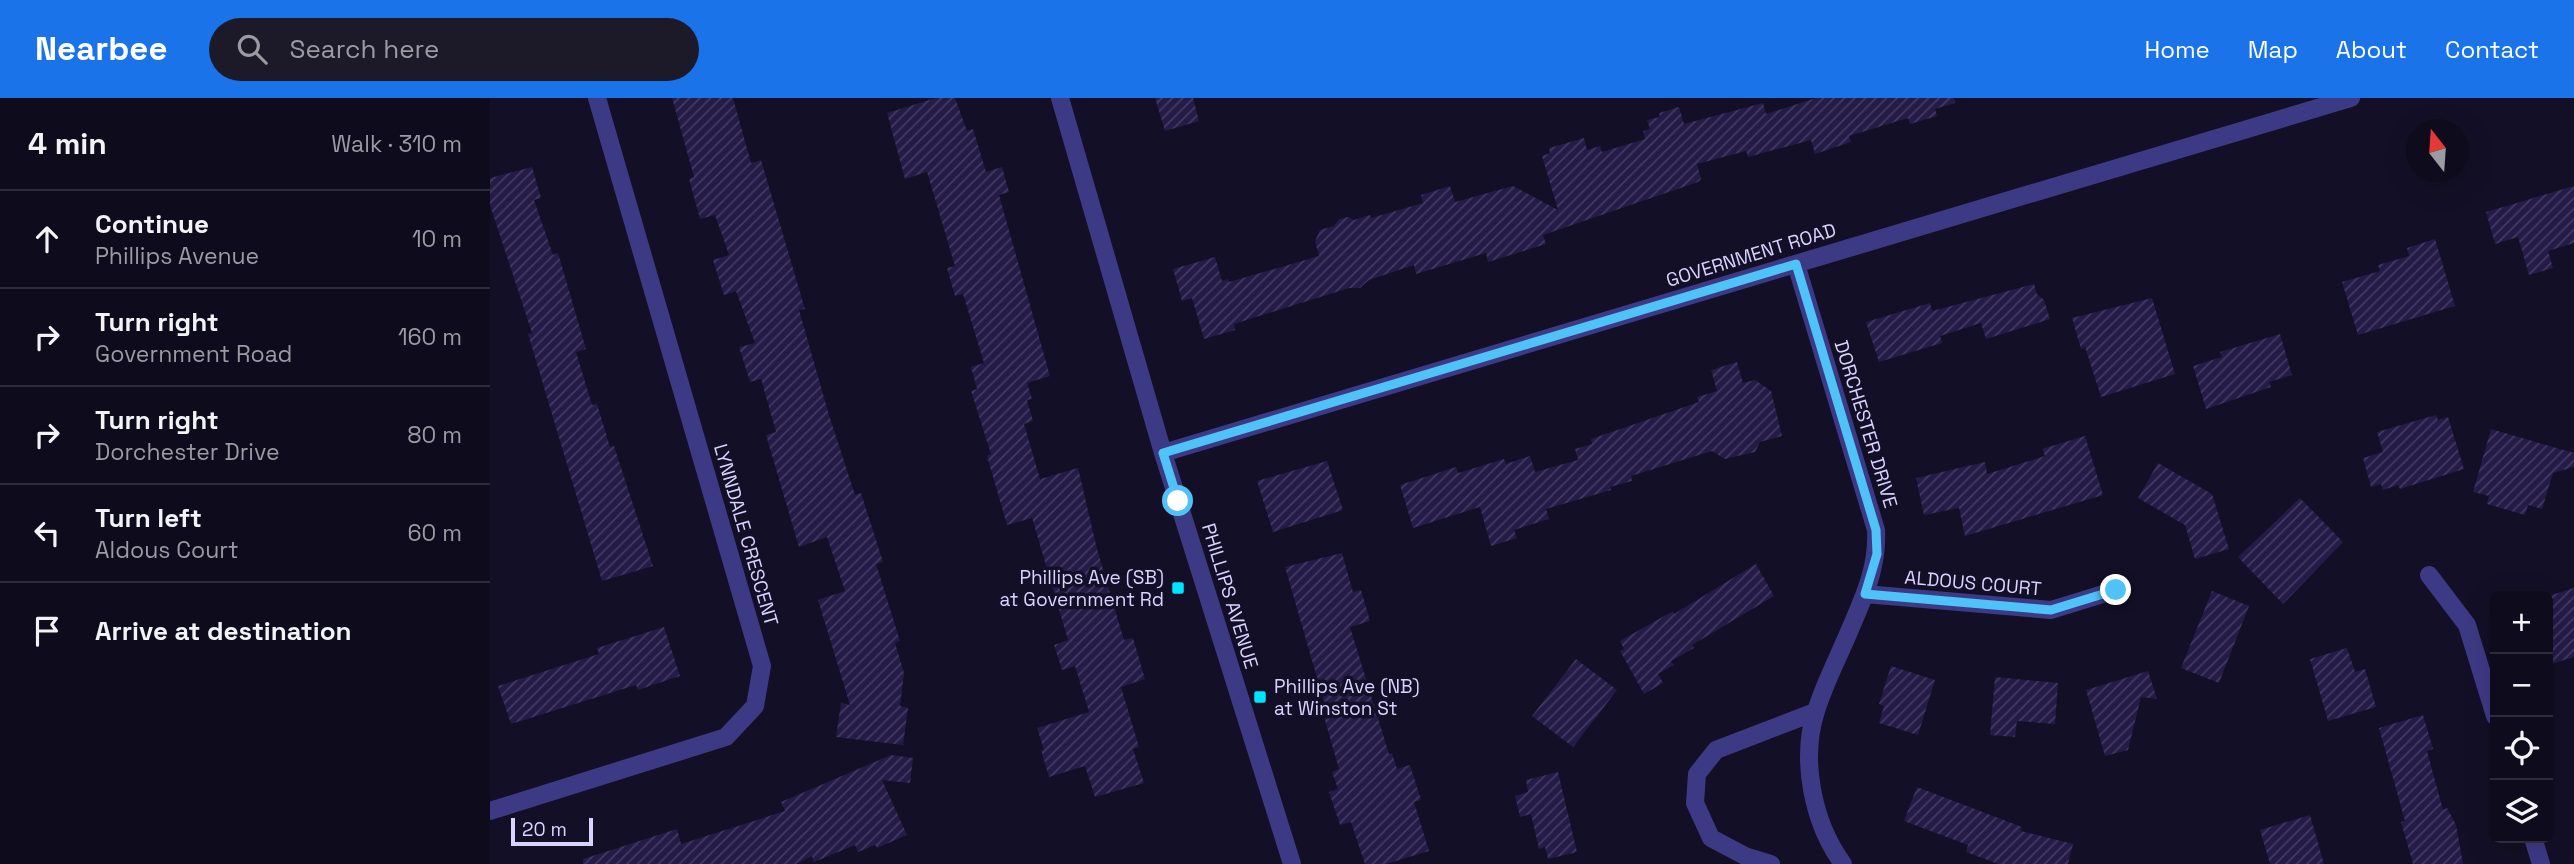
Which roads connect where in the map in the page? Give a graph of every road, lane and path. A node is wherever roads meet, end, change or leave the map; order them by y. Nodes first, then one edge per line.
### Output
1 (597, 98) edge
2 (1060, 98) edge
3 (2351, 98) edge
4 (1796, 264) junction
5 (1163, 453) junction
6 (2428, 575) dead end
7 (2116, 590) dead end
8 (1865, 594) junction
9 (2490, 700) edge
10 (1815, 712) junction
11 (490, 811) edge
12 (2535, 843) edge
13 (1292, 864) edge
14 (1771, 864) edge
15 (1843, 864) edge
16 (2541, 864) edge

1 - 11 street, LYNNDALE CRESCENT
2 - 5 street, PHILLIPS AVENUE
3 - 4 street, GOVERNMENT ROAD
4 - 5 street, GOVERNMENT ROAD
4 - 8 street, DORCHESTER DRIVE
5 - 13 street, PHILLIPS AVENUE
6 - 9 street
7 - 8 street, ALDOUS COURT
8 - 10 street, DORCHESTER DRIVE
10 - 14 street
10 - 15 street, DORCHESTER DRIVE
12 - 16 street

